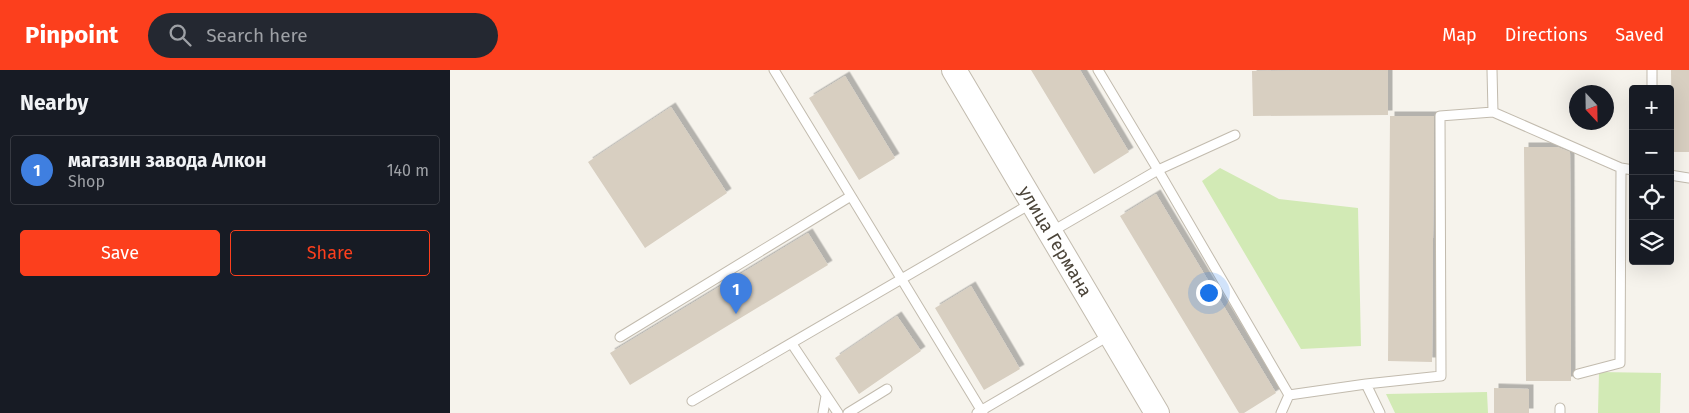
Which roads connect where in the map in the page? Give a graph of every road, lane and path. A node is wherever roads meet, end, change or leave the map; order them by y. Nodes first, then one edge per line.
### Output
1 (774, 70) edge
2 (954, 70) edge
3 (1098, 70) edge
4 (1492, 70) edge
5 (1652, 70) edge
6 (1652, 85) edge
7 (1493, 112) junction
8 (1235, 135) dead end
9 (1621, 168) junction
10 (1629, 169) edge
11 (1158, 170) junction
12 (1674, 176) edge
13 (1689, 178) edge
14 (850, 196) junction
15 (1032, 203) junction
16 (1050, 233) junction
17 (901, 280) junction
18 (1110, 334) junction
19 (620, 336) dead end
20 (792, 344) junction
21 (1578, 374) dead end
22 (1366, 384) junction
23 (887, 388) dead end
24 (1289, 395) junction
25 (826, 396) junction
26 (692, 402) dead end
27 (980, 412) edge
28 (823, 413) edge
29 (838, 413) edge
30 (848, 413) edge
31 (1157, 413) edge
32 (1281, 413) edge
33 (1380, 413) edge

1 - 14 lane
2 - 15 street, улица Германа
3 - 11 lane
4 - 7 lane
5 - 6 lane
7 - 9 lane
7 - 22 lane
8 - 11 lane
9 - 10 lane
9 - 21 lane
11 - 16 lane
11 - 24 lane
12 - 13 lane
14 - 17 lane
14 - 19 lane
15 - 16 street, улица Германа
15 - 17 lane
16 - 18 street, улица Германа
17 - 20 lane
17 - 27 lane
18 - 27 lane
18 - 31 street, улица Германа
20 - 25 lane
20 - 26 lane
22 - 24 lane
22 - 33 lane
23 - 30 lane
24 - 32 lane
25 - 28 lane
25 - 29 lane

